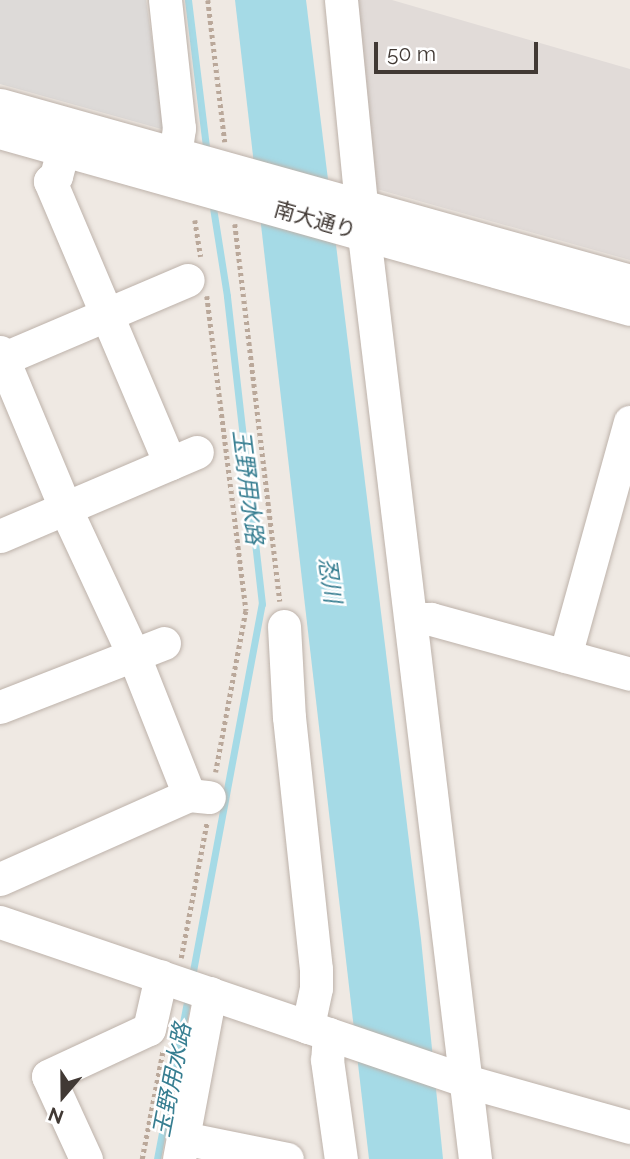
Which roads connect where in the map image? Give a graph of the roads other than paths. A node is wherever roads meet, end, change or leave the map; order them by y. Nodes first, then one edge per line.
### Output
1 (165, 0) edge
2 (341, 0) edge
3 (1, 94) edge
4 (0, 132) edge
5 (114, 139) junction
6 (64, 150) junction
7 (211, 182) junction
8 (356, 218) junction
9 (199, 278) road end
10 (630, 281) edge
11 (630, 309) edge
12 (106, 316) junction
13 (1, 357) edge
14 (630, 422) edge
15 (66, 510) junction
16 (0, 536) edge
17 (412, 619) junction
18 (284, 626) road end
19 (164, 643) dead end
20 (134, 656) junction
21 (565, 656) junction
22 (630, 674) edge
23 (0, 707) edge
24 (0, 879) edge
25 (0, 922) edge
26 (170, 971) junction
27 (210, 993) junction
28 (324, 1032) junction
29 (459, 1079) junction
30 (630, 1127) edge
31 (181, 1148) edge
32 (86, 1159) edge
33 (287, 1159) edge
34 (341, 1159) edge
35 (475, 1159) edge

1 - 7 street
2 - 8 street
3 - 5 street, 南大通り
4 - 6 street, 南大通り
5 - 6 street, 南大通り
5 - 7 street, 南大通り
6 - 12 street
7 - 8 street, 南大通り
8 - 10 street, 南大通り
8 - 11 street, 南大通り
8 - 17 street
9 - 12 street
12 - 13 street
12 - 15 street
13 - 15 street
14 - 21 street
15 - 16 street
15 - 20 street
17 - 21 street
17 - 29 street
18 - 28 street
19 - 20 street
20 - 23 street
20 - 24 street
21 - 22 street
25 - 26 street
26 - 27 street
26 - 32 street
27 - 28 street
27 - 31 street
28 - 29 street
28 - 34 street
29 - 30 street
29 - 35 street
31 - 33 street

